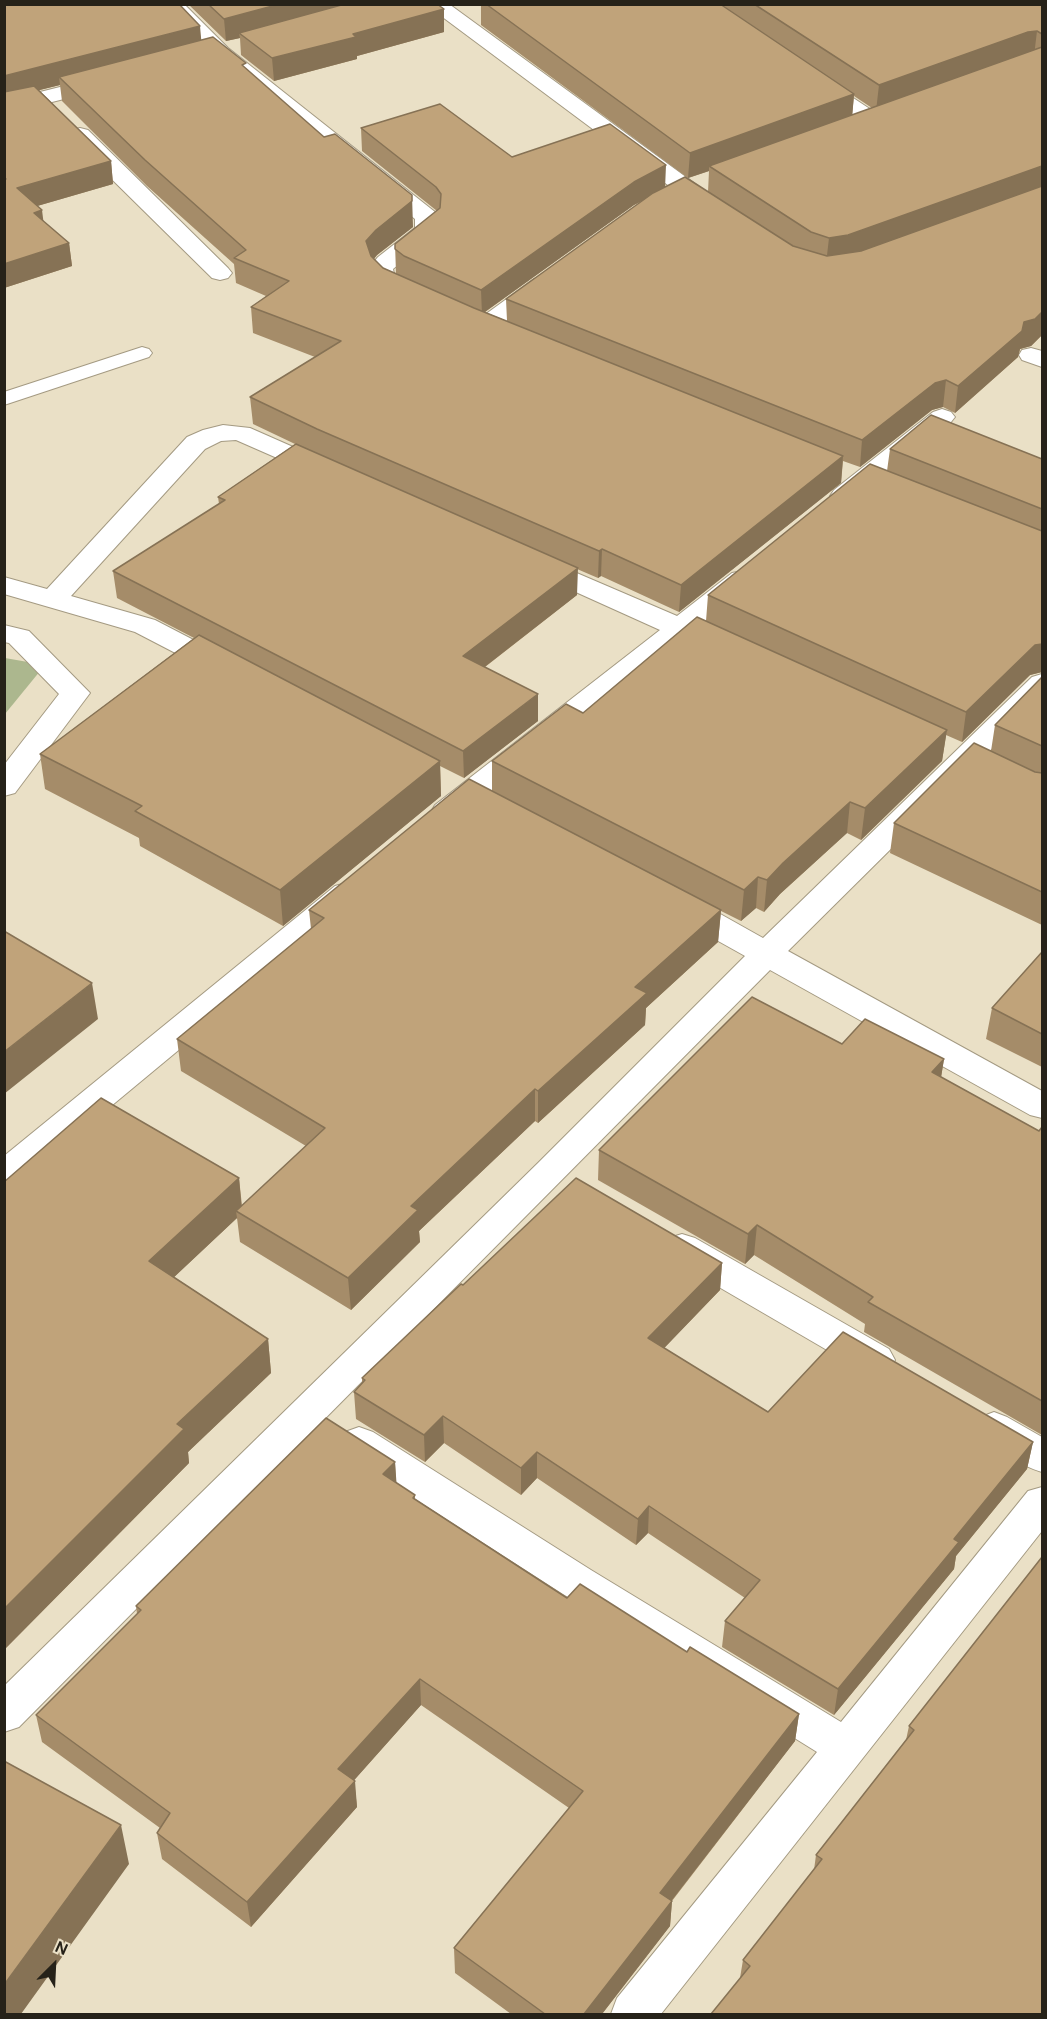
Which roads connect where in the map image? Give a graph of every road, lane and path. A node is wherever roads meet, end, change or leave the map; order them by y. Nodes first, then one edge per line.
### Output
1 (172, 4) edge
2 (435, 4) edge
3 (243, 46) edge
4 (221, 52) junction
5 (199, 57) edge
6 (795, 69) edge
7 (121, 78) edge
8 (43, 98) junction
9 (4, 108) edge
10 (896, 114) edge
11 (874, 122) junction
12 (852, 130) edge
13 (707, 182) dead end
14 (674, 195) junction
15 (733, 221) edge
16 (560, 272) edge
17 (220, 273) dead end
18 (434, 305) edge
19 (484, 327) edge
20 (142, 353) dead end
21 (4, 399) edge
22 (942, 417) edge
23 (851, 476) junction
24 (348, 481) edge
25 (894, 493) edge
26 (826, 510) edge
27 (509, 552) edge
28 (763, 562) edge
29 (4, 585) edge
30 (52, 599) junction
31 (681, 628) junction
32 (4, 633) edge
33 (724, 648) edge
34 (249, 680) edge
35 (1042, 683) edge
36 (935, 744) edge
37 (977, 763) junction
38 (4, 786) edge
39 (457, 788) junction
40 (499, 810) edge
41 (422, 831) edge
42 (368, 876) edge
43 (654, 892) edge
44 (768, 952) junction
45 (1042, 1106) edge
46 (4, 1176) edge
47 (653, 1231) edge
48 (909, 1379) edge
49 (309, 1411) junction
50 (971, 1414) edge
51 (1042, 1456) edge
52 (1042, 1503) edge
53 (4, 1714) edge
54 (846, 1747) junction
55 (633, 2014) edge

1 - 4 street
2 - 14 street
3 - 4 street
4 - 5 street
4 - 18 street
6 - 11 street
7 - 8 street
8 - 9 street
8 - 17 street
10 - 11 street
11 - 12 street
13 - 14 street
14 - 15 street
16 - 19 street
20 - 21 lane
22 - 23 street
23 - 25 street
23 - 26 street
24 - 30 street
27 - 31 street
28 - 31 street
29 - 30 street
30 - 34 street
31 - 33 street
31 - 39 street
32 - 38 street
35 - 37 street
36 - 37 street
37 - 44 street
39 - 40 street
39 - 41 street
42 - 46 street
43 - 44 street
44 - 45 street
44 - 49 street
47 - 48 street
49 - 53 street
49 - 54 street
50 - 51 street
52 - 54 street
54 - 55 street

